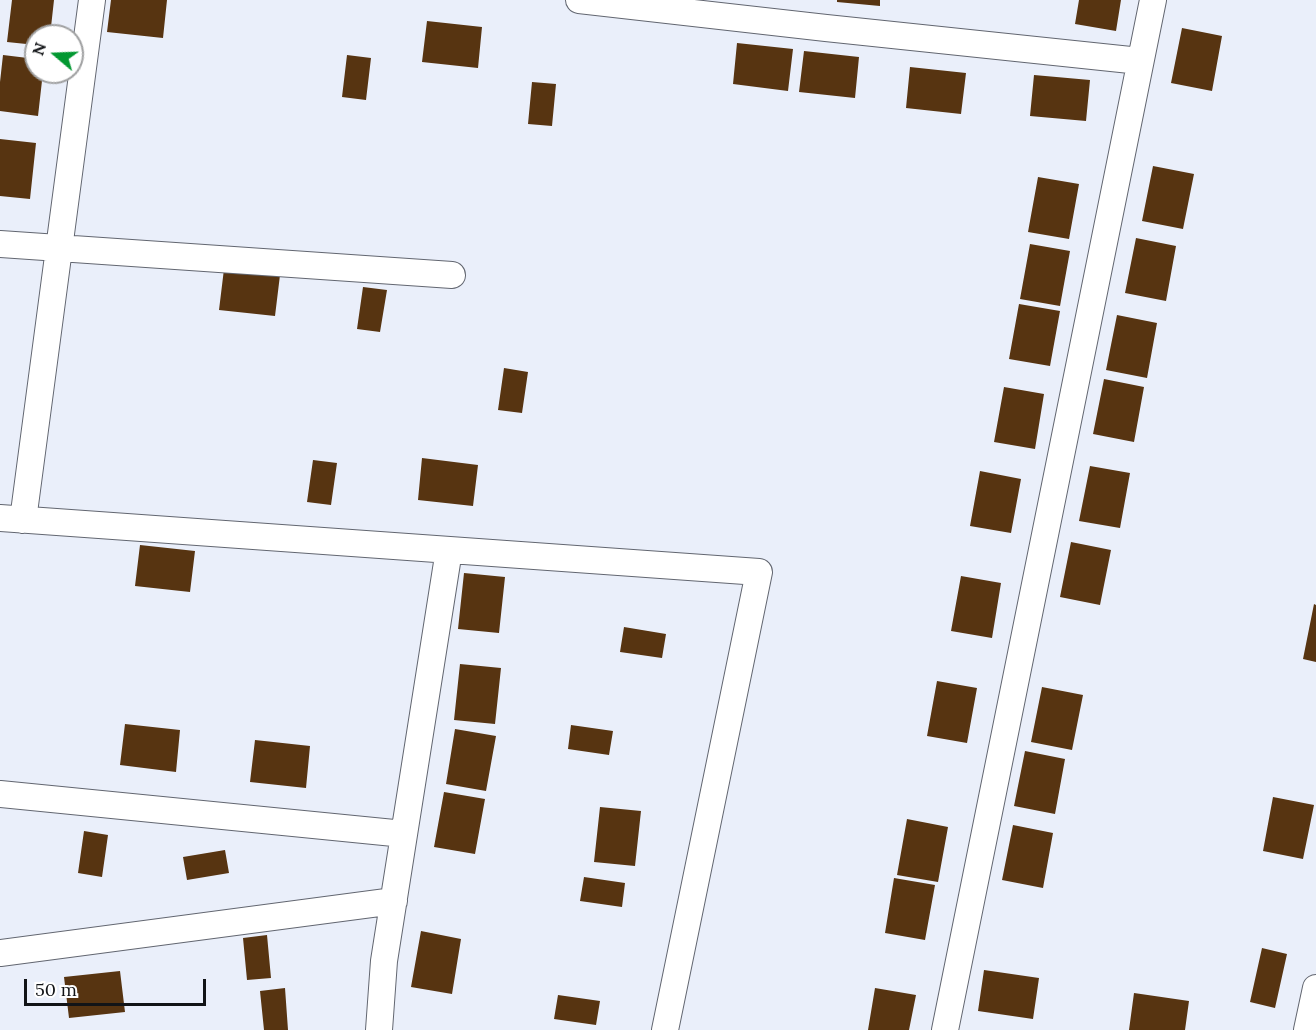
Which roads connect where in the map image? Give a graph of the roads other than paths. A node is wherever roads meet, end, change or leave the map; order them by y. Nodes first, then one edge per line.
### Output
1 (92, 0) edge
2 (579, 0) edge
3 (1153, 0) edge
4 (1140, 61) junction
5 (0, 244) edge
6 (59, 249) junction
7 (452, 274) dead end
8 (12, 519) edge
9 (449, 550) junction
10 (0, 794) edge
11 (404, 834) junction
12 (394, 901) junction
13 (0, 953) edge
14 (1316, 988) edge
15 (379, 1030) edge
16 (665, 1030) edge
17 (945, 1030) edge
18 (1307, 1030) edge

1 - 6 street
2 - 4 street
3 - 4 street
4 - 17 street
5 - 6 street
6 - 7 street
6 - 8 street
8 - 9 street
9 - 11 street
9 - 16 street
10 - 11 street
11 - 12 street
12 - 13 street
12 - 15 street
14 - 18 street

